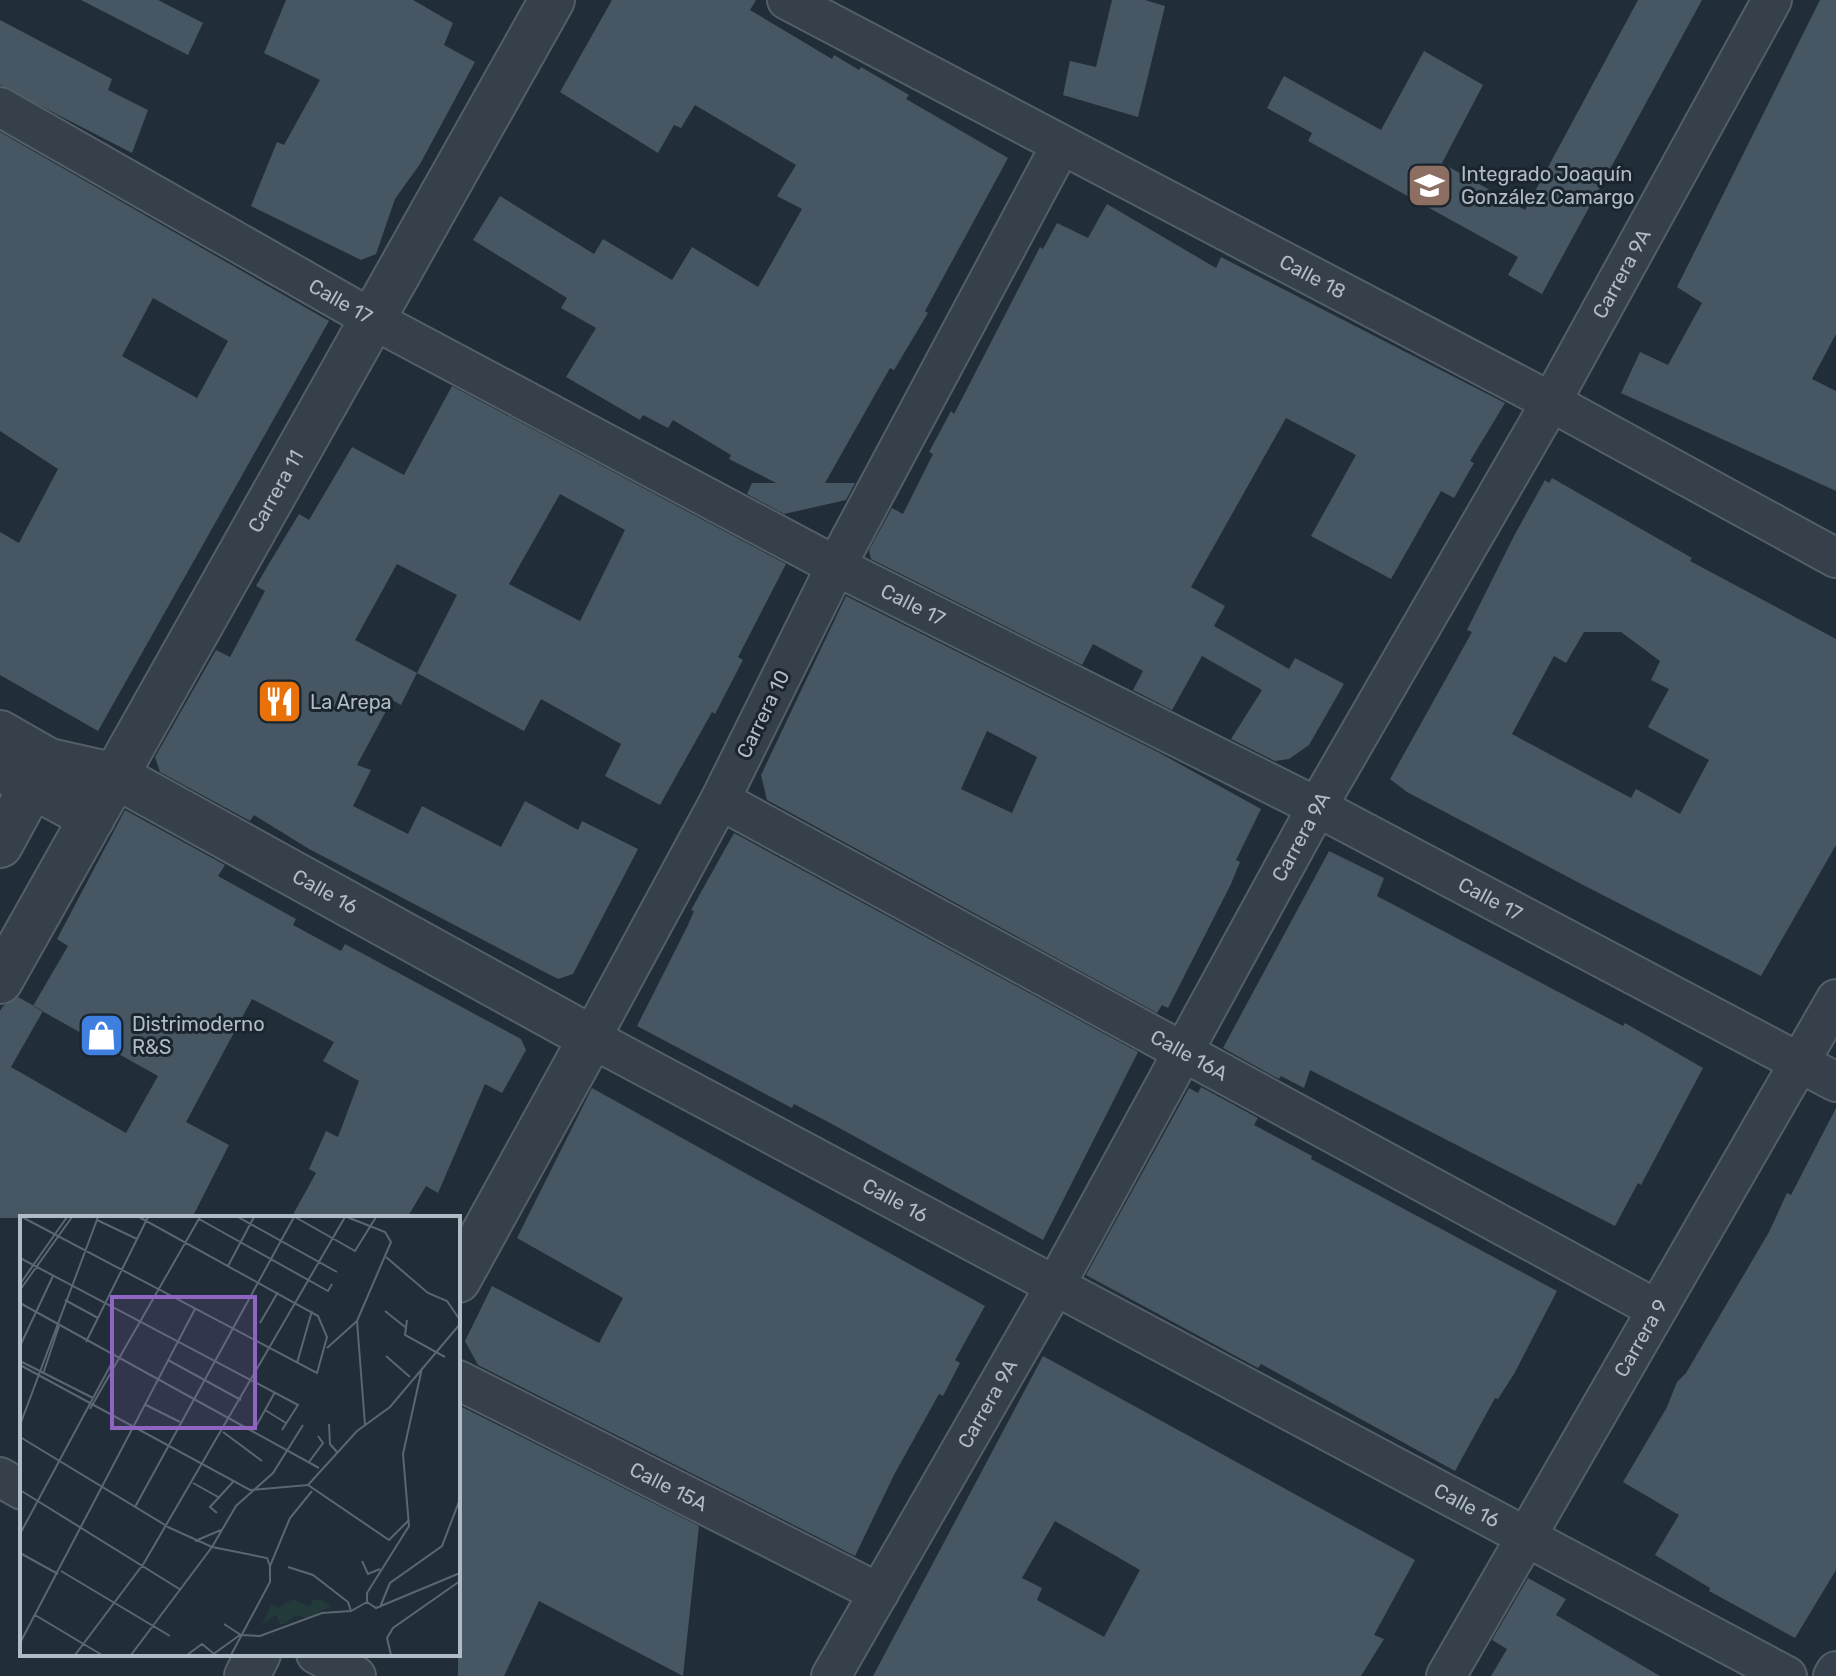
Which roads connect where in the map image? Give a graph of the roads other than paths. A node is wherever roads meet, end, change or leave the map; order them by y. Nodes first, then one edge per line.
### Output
1 (552, 0) edge
2 (787, 0) edge
3 (1772, 0) edge
4 (0, 107) edge
5 (1061, 145) junction
6 (372, 319) junction
7 (1551, 402) junction
8 (1836, 558) edge
9 (836, 566) junction
10 (0, 733) edge
11 (116, 776) junction
12 (16, 777) edge
13 (720, 800) junction
14 (1317, 807) junction
15 (92, 818) junction
16 (0, 845) edge
17 (0, 981) edge
18 (1836, 999) edge
19 (591, 1038) junction
20 (1182, 1053) junction
21 (1801, 1064) junction
22 (1836, 1082) edge
23 (460, 1276) edge
24 (1055, 1286) junction
25 (1656, 1309) junction
26 (460, 1381) edge
27 (0, 1477) edge
28 (20, 1489) edge
29 (1526, 1538) junction
30 (879, 1593) junction
31 (257, 1656) edge
32 (320, 1656) edge
33 (247, 1676) edge
34 (356, 1676) edge
35 (831, 1676) edge
36 (1446, 1676) edge
37 (1787, 1676) edge

1 - 6 street, Carrera 11
2 - 5 street, Calle 18
3 - 7 street, Carrera 9A
4 - 6 street, Calle 17
5 - 7 street, Calle 18
5 - 9 street, Carrera 10
6 - 9 street, Calle 17
6 - 11 street, Carrera 11
7 - 8 street, Calle 18
7 - 14 street, Carrera 9A
9 - 13 street, Carrera 10
9 - 14 street, Calle 17
10 - 11 street, Calle 16
11 - 15 street, Carrera 11
11 - 19 street, Calle 16
12 - 15 street
12 - 16 street
13 - 19 street, Carrera 10
13 - 20 street, Calle 16A
14 - 20 street, Carrera 9A
14 - 21 street, Calle 17
15 - 17 street, Carrera 11
18 - 21 street, Carrera 9
19 - 23 street, Carrera 10
19 - 24 street, Calle 16
20 - 24 street, Carrera 9A
20 - 25 street, Calle 16A
21 - 22 street, Calle 17
21 - 25 street, Carrera 9
24 - 29 street, Calle 16
24 - 30 street, Carrera 9A
25 - 29 street, Carrera 9
26 - 30 street, Calle 15A
27 - 28 street
29 - 36 street, Carrera 9
29 - 37 street, Calle 16
30 - 35 street, Carrera 9A
31 - 33 street
32 - 34 street

